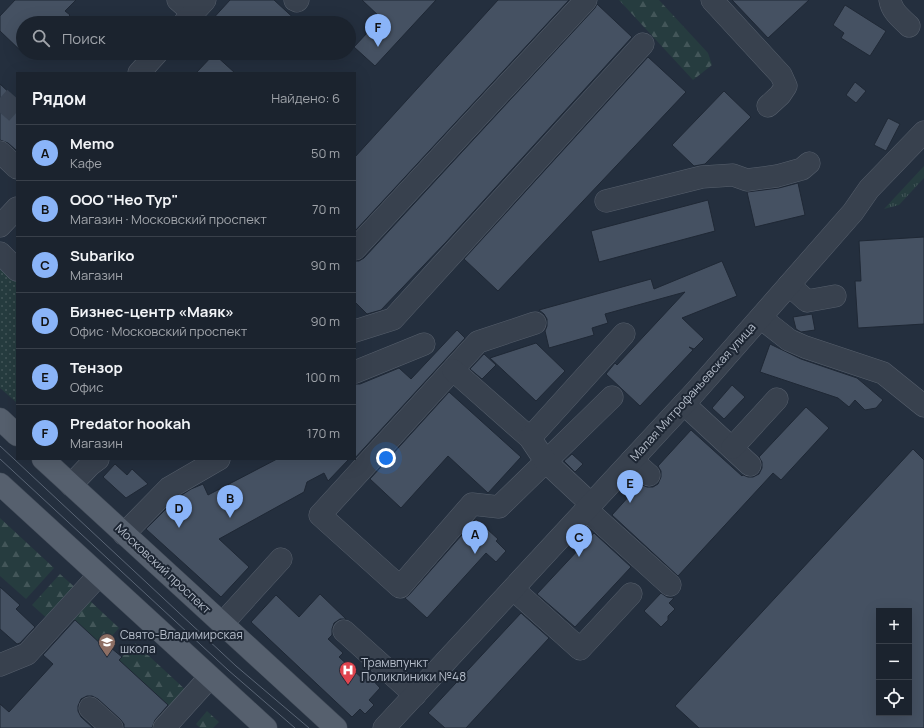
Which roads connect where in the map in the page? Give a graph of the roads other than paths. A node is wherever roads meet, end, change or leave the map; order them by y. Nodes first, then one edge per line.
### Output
1 (586, 0) edge
2 (712, 0) edge
3 (890, 0) edge
4 (909, 26) dead end
5 (643, 44) dead end
6 (151, 60) edge
7 (140, 72) edge
8 (768, 106) dead end
9 (924, 132) edge
10 (924, 150) edge
11 (809, 163) dead end
12 (606, 201) dead end
13 (16, 209) edge
14 (853, 212) junction
15 (0, 226) edge
16 (356, 248) edge
17 (0, 253) edge
18 (16, 269) edge
19 (789, 285) junction
20 (835, 296) dead end
21 (761, 318) junction
22 (535, 323) dead end
23 (356, 331) edge
24 (624, 334) dead end
25 (424, 344) dead end
26 (453, 370) junction
27 (356, 372) edge
28 (612, 397) dead end
29 (777, 399) dead end
30 (684, 404) junction
31 (924, 406) edge
32 (0, 419) edge
33 (16, 434) edge
34 (530, 438) junction
35 (732, 448) junction
36 (45, 460) edge
37 (97, 460) edge
38 (217, 460) edge
39 (632, 460) junction
40 (546, 462) junction
41 (750, 465) dead end
42 (649, 475) dead end
43 (71, 485) junction
44 (1, 486) edge
45 (588, 506) junction
46 (124, 534) junction
47 (281, 559) dead end
48 (99, 575) junction
49 (670, 585) dead end
50 (513, 588) junction
51 (631, 594) dead end
52 (222, 624) junction
53 (344, 631) dead end
54 (0, 665) edge
55 (210, 677) junction
56 (415, 695) junction
57 (90, 708) dead end
58 (393, 724) edge
59 (112, 728) edge
60 (164, 728) edge
61 (266, 728) edge
62 (336, 728) edge

1 - 16 street
2 - 8 street
3 - 4 street
5 - 23 street
6 - 7 street
9 - 14 street, Малая Митрофаньевская улица
10 - 14 street, Малая Митрофаньевская улица
11 - 12 street
13 - 15 street
14 - 19 street, Малая Митрофаньевская улица
17 - 18 street
19 - 20 street
19 - 21 street, Малая Митрофаньевская улица
21 - 30 street, Малая Митрофаньевская улица
21 - 31 street
22 - 26 street
24 - 34 street
25 - 27 street
26 - 34 street
26 - 40 street
28 - 40 street
29 - 35 street
30 - 35 street
30 - 39 street, Малая Митрофаньевская улица
32 - 33 main road
34 - 40 street
35 - 41 street
36 - 43 main road, Московский проспект
37 - 43 street
38 - 46 street
39 - 42 street
39 - 45 street, Малая Митрофаньевская улица
40 - 45 street
43 - 46 main road, Московский проспект
44 - 48 main road
45 - 49 street
45 - 50 street, Малая Митрофаньевская улица
46 - 52 main road, Московский проспект
47 - 52 street
48 - 54 street
48 - 55 main road
50 - 51 street
50 - 56 street, Малая Митрофаньевская улица
52 - 62 main road, Московский проспект
53 - 56 street
55 - 60 street
55 - 61 main road
56 - 58 street, Малая Митрофаньевская улица
57 - 59 street

